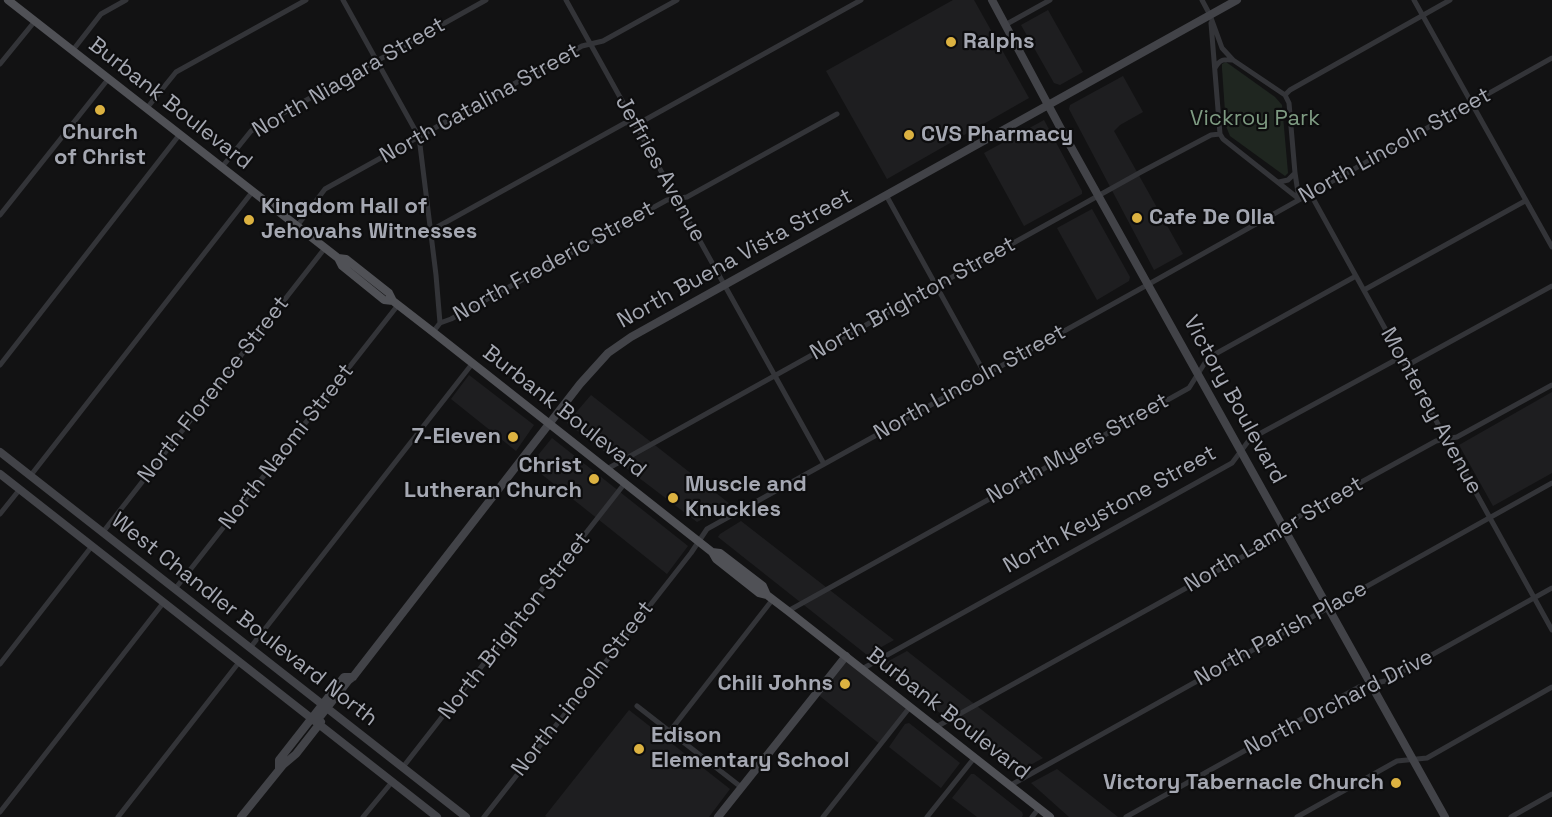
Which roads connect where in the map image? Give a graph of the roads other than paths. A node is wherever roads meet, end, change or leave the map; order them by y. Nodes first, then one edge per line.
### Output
1 (8, 0) edge
2 (126, 0) edge
3 (306, 0) edge
4 (343, 0) edge
5 (486, 0) edge
6 (567, 0) edge
7 (677, 0) edge
8 (861, 0) edge
9 (992, 0) edge
10 (1050, 0) edge
11 (1202, 0) edge
12 (1237, 0) edge
13 (1414, 0) edge
14 (1450, 0) edge
15 (1210, 15) junction
16 (1422, 15) junction
17 (35, 21) junction
18 (1005, 25) junction
19 (591, 44) junction
20 (73, 50) junction
21 (1552, 58) edge
22 (1233, 60) junction
23 (376, 61) junction
24 (0, 64) edge
25 (1215, 68) junction
26 (109, 78) junction
27 (1285, 96) junction
28 (1471, 103) junction
29 (1048, 105) junction
30 (147, 108) junction
31 (837, 114) dead end
32 (634, 122) junction
33 (180, 134) junction
34 (1220, 134) junction
35 (419, 137) junction
36 (222, 167) junction
37 (1295, 173) junction
38 (1279, 182) junction
39 (253, 191) junction
40 (1310, 193) junction
41 (886, 195) junction
42 (1099, 196) junction
43 (677, 199) junction
44 (1299, 199) junction
45 (1525, 201) junction
46 (0, 215) edge
47 (297, 226) junction
48 (430, 231) junction
49 (1552, 247) edge
50 (325, 248) junction
51 (1356, 276) junction
52 (1149, 284) junction
53 (724, 285) junction
54 (936, 286) junction
55 (1552, 286) edge
56 (1365, 290) junction
57 (396, 303) junction
58 (440, 323) junction
59 (433, 332) junction
60 (1401, 357) junction
61 (472, 364) junction
62 (0, 365) edge
63 (1406, 366) junction
64 (1198, 372) junction
65 (985, 374) junction
66 (775, 376) junction
67 (1552, 385) edge
68 (549, 424) junction
69 (1446, 439) junction
70 (1242, 451) junction
71 (0, 452) edge
72 (824, 464) junction
73 (608, 469) junction
74 (0, 474) edge
75 (31, 476) junction
76 (625, 483) junction
77 (1552, 483) edge
78 (20, 489) junction
79 (0, 514) edge
80 (1490, 518) junction
81 (103, 532) junction
82 (1287, 532) junction
83 (699, 541) junction
84 (92, 546) junction
85 (1552, 588) edge
86 (175, 589) junction
87 (770, 597) junction
88 (1534, 598) junction
89 (165, 602) junction
90 (1329, 608) junction
91 (788, 611) junction
92 (1552, 630) edge
93 (250, 648) junction
94 (846, 656) junction
95 (240, 661) junction
96 (0, 664) edge
97 (862, 669) junction
98 (1371, 685) junction
99 (1552, 687) edge
100 (637, 706) dead end
101 (910, 706) junction
102 (327, 707) junction
103 (315, 721) junction
104 (936, 727) junction
105 (670, 732) junction
106 (975, 757) junction
107 (1413, 759) junction
108 (403, 767) junction
109 (392, 782) junction
110 (1011, 785) junction
111 (741, 787) junction
112 (1552, 794) edge
113 (1039, 808) junction
114 (0, 812) edge
115 (118, 817) edge
116 (241, 817) edge
117 (363, 817) edge
118 (437, 817) edge
119 (466, 817) edge
120 (484, 817) edge
121 (718, 817) edge
122 (823, 817) edge
123 (927, 817) edge
124 (1032, 817) edge
125 (1050, 817) edge
126 (1126, 817) edge
127 (1297, 817) edge
128 (1445, 817) edge
129 (1511, 817) edge

1 - 17 main road, Burbank Boulevard
2 - 20 street
3 - 30 street
4 - 23 street
5 - 23 street, North Niagara Street
6 - 19 street, Jeffries Avenue
7 - 19 street, North Catalina Street
8 - 32 street
9 - 18 main road, Victory Boulevard
10 - 18 street
11 - 15 street
12 - 15 main road, North Buena Vista Street
13 - 16 street
14 - 16 street
15 - 22 street
15 - 25 street
15 - 29 main road, North Buena Vista Street
16 - 27 street
16 - 28 street
17 - 20 main road, Burbank Boulevard
17 - 24 street
18 - 29 main road, Victory Boulevard
19 - 32 street, Jeffries Avenue
19 - 35 street, North Catalina Street
20 - 26 main road, Burbank Boulevard
21 - 28 street, North Lincoln Street
22 - 25 street
22 - 27 street
23 - 35 street
23 - 36 street, North Niagara Street
25 - 34 street
26 - 30 main road, Burbank Boulevard
26 - 46 street
27 - 37 street
28 - 40 street, North Lincoln Street
28 - 45 street
29 - 41 main road, North Buena Vista Street
29 - 42 main road, Victory Boulevard
30 - 33 main road, Burbank Boulevard
31 - 43 street, North Frederic Street
32 - 43 street, Jeffries Avenue
32 - 48 street
33 - 36 main road, Burbank Boulevard
33 - 62 street
34 - 38 street
34 - 42 street, North Brighton Street
35 - 47 street, North Catalina Street
35 - 48 street
36 - 39 main road, Burbank Boulevard
37 - 38 street
37 - 44 street
38 - 44 street
39 - 47 main road, Burbank Boulevard
39 - 75 street
40 - 44 street, North Lincoln Street
40 - 51 street, Monterey Avenue
41 - 53 main road, North Buena Vista Street
41 - 54 street
42 - 52 main road, Victory Boulevard
42 - 54 street, North Brighton Street
43 - 53 street, Jeffries Avenue
43 - 58 street, North Frederic Street
44 - 52 street, North Lincoln Street
45 - 49 street
45 - 56 street
47 - 50 main road, Burbank Boulevard
48 - 58 street
50 - 57 main road, Burbank Boulevard
50 - 81 street, North Florence Street
51 - 56 street, Monterey Avenue
51 - 64 street, North Myers Street
52 - 64 main road, Victory Boulevard
52 - 65 street, North Lincoln Street
53 - 66 street, Jeffries Avenue
53 - 68 main road, North Buena Vista Street
54 - 65 street
54 - 66 street, North Brighton Street
55 - 63 street
56 - 60 street, Monterey Avenue
57 - 59 main road, Burbank Boulevard
57 - 86 street, North Naomi Street
58 - 59 street, North Frederic Street
59 - 61 main road, Burbank Boulevard
60 - 63 street, Monterey Avenue
60 - 70 street, North Keystone Street
61 - 68 main road, Burbank Boulevard
61 - 93 street
63 - 69 street, Monterey Avenue
64 - 70 main road, Victory Boulevard
64 - 91 street, North Myers Street
65 - 72 street, North Lincoln Street
66 - 72 street, Jeffries Avenue
66 - 73 street, North Brighton Street
67 - 69 street, North Lamer Street
68 - 73 main road, Burbank Boulevard
68 - 102 main road, North Buena Vista Street
69 - 80 street, Monterey Avenue
69 - 82 street, North Lamer Street
70 - 82 main road, Victory Boulevard
70 - 97 street, North Keystone Street
71 - 75 main road, West Chandler Boulevard North
72 - 83 street, North Lincoln Street
73 - 76 main road, Burbank Boulevard
74 - 78 main road
75 - 81 main road, West Chandler Boulevard North
76 - 83 main road, Burbank Boulevard
76 - 108 street, North Brighton Street
77 - 80 street, North Parish Place
78 - 79 street
78 - 84 main road
80 - 88 street, Monterey Avenue
80 - 90 street, North Parish Place
81 - 86 main road, West Chandler Boulevard North
82 - 90 main road, Victory Boulevard
82 - 104 street, North Lamer Street
83 - 87 main road, Burbank Boulevard
83 - 120 street, North Lincoln Street
84 - 89 main road
84 - 96 street
85 - 88 street, North Orchard Drive
86 - 93 main road, West Chandler Boulevard North
87 - 91 main road, Burbank Boulevard
87 - 105 street
88 - 92 street, Monterey Avenue
88 - 98 street, North Orchard Drive
89 - 95 main road
89 - 114 street
90 - 98 main road, Victory Boulevard
90 - 110 street, North Parish Place
91 - 94 main road, Burbank Boulevard
93 - 102 main road, West Chandler Boulevard North
94 - 97 main road, Burbank Boulevard
94 - 111 main road
95 - 103 main road
95 - 115 street
97 - 101 main road, Burbank Boulevard
98 - 107 main road, Victory Boulevard
98 - 126 street, North Orchard Drive
99 - 107 street
100 - 105 street
101 - 104 main road, Burbank Boulevard
101 - 122 street
102 - 103 main road, North Buena Vista Street
102 - 108 main road, West Chandler Boulevard North
103 - 109 main road
103 - 116 main road, North Buena Vista Street
104 - 106 main road, Burbank Boulevard
105 - 111 street
106 - 110 main road, Burbank Boulevard
106 - 123 street
107 - 127 street
107 - 128 main road, Victory Boulevard
108 - 119 main road, West Chandler Boulevard North
109 - 117 street
109 - 118 main road
110 - 113 main road, Burbank Boulevard
111 - 121 main road
112 - 129 street
113 - 124 street
113 - 125 main road, Burbank Boulevard

